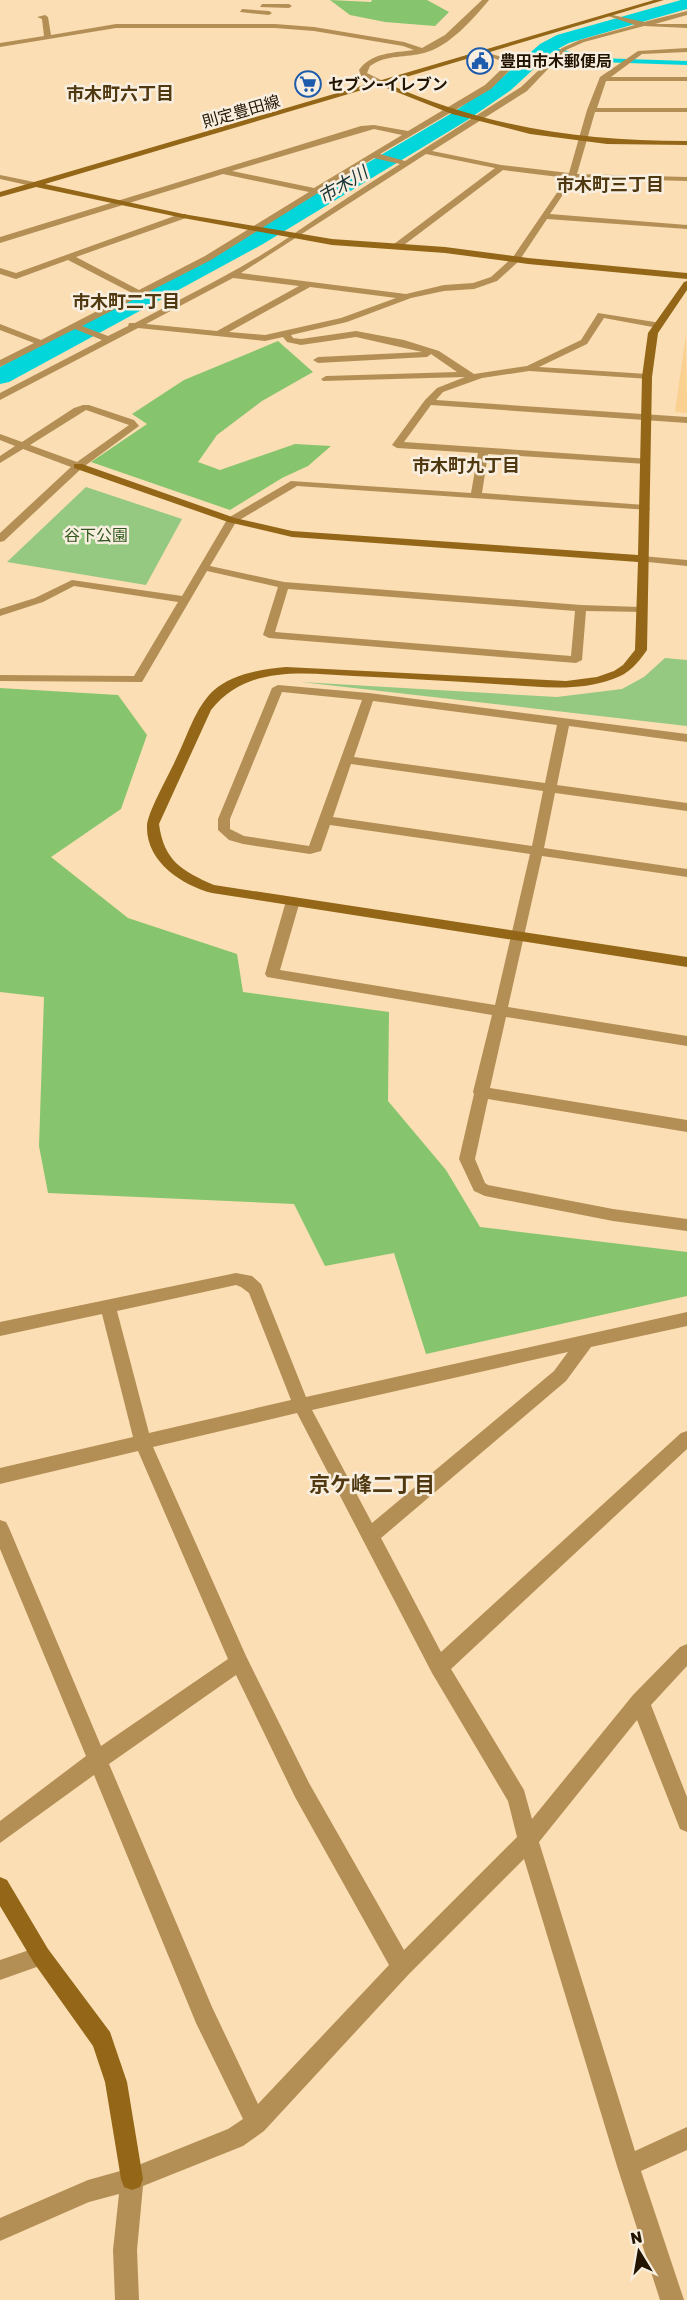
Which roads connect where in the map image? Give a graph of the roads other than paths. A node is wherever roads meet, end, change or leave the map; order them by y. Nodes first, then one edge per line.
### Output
1 (486, 0) edge
2 (661, 0) edge
3 (288, 6) dead end
4 (242, 12) dead end
5 (269, 13) junction
6 (687, 13) edge
7 (613, 16) junction
8 (40, 17) dead end
9 (647, 24) junction
10 (275, 26) junction
11 (687, 26) edge
12 (48, 37) junction
13 (0, 45) edge
14 (687, 50) edge
15 (423, 51) junction
16 (487, 53) junction
17 (603, 79) junction
18 (687, 79) edge
19 (382, 84) junction
20 (447, 110) junction
21 (591, 110) junction
22 (687, 110) edge
23 (480, 118) junction
24 (411, 134) junction
25 (582, 140) junction
26 (687, 143) edge
27 (427, 152) junction
28 (373, 155) junction
29 (408, 164) junction
30 (501, 167) junction
31 (221, 172) junction
32 (572, 176) junction
33 (0, 177) edge
34 (687, 179) edge
35 (36, 185) junction
36 (317, 191) junction
37 (0, 195) edge
38 (119, 203) junction
39 (183, 216) junction
40 (545, 216) junction
41 (687, 227) edge
42 (257, 230) junction
43 (293, 236) junction
44 (0, 240) edge
45 (397, 246) junction
46 (69, 257) junction
47 (516, 259) junction
48 (0, 271) edge
49 (232, 274) junction
50 (687, 276) edge
51 (309, 284) junction
52 (687, 284) edge
53 (141, 294) junction
54 (408, 296) junction
55 (658, 325) junction
56 (76, 326) junction
57 (132, 326) junction
58 (0, 327) edge
59 (286, 333) junction
60 (218, 334) junction
61 (104, 338) junction
62 (39, 342) junction
63 (436, 353) junction
64 (318, 360) dead end
65 (0, 364) edge
66 (529, 368) junction
67 (470, 376) junction
68 (647, 376) junction
69 (326, 379) dead end
70 (0, 398) edge
71 (428, 402) junction
72 (647, 417) junction
73 (687, 420) edge
74 (0, 437) edge
75 (23, 446) junction
76 (484, 450) junction
77 (0, 460) edge
78 (646, 461) junction
79 (78, 466) junction
80 (476, 496) junction
81 (645, 508) junction
82 (232, 520) junction
83 (0, 539) edge
84 (642, 559) junction
85 (687, 563) edge
86 (206, 568) junction
87 (284, 585) junction
88 (186, 600) junction
89 (581, 608) junction
90 (641, 610) junction
91 (0, 613) edge
92 (0, 678) edge
93 (369, 697) junction
94 (564, 722) junction
95 (687, 738) edge
96 (347, 760) junction
97 (550, 788) junction
98 (687, 807) edge
99 (325, 820) junction
100 (536, 851) junction
101 (687, 873) edge
102 (293, 901) junction
103 (519, 936) junction
104 (687, 962) edge
105 (500, 1011) junction
106 (687, 1041) edge
107 (480, 1092) junction
108 (687, 1126) edge
109 (687, 1225) edge
110 (108, 1306) junction
111 (687, 1319) edge
112 (0, 1329) edge
113 (585, 1343) junction
114 (301, 1405) junction
115 (687, 1438) edge
116 (142, 1441) junction
117 (0, 1476) edge
118 (0, 1528) edge
119 (370, 1536) junction
120 (687, 1653) edge
121 (239, 1662) junction
122 (439, 1667) junction
123 (640, 1702) junction
124 (96, 1761) junction
125 (687, 1822) edge
126 (0, 1833) edge
127 (528, 1840) junction
128 (0, 1887) edge
129 (41, 1956) junction
130 (402, 1967) junction
131 (0, 1970) edge
132 (256, 2123) junction
133 (687, 2138) edge
134 (628, 2166) junction
135 (132, 2179) junction
136 (0, 2230) edge
137 (127, 2300) edge
138 (672, 2300) edge

1 - 15 street
2 - 7 street, 則定豊田線
3 - 5 street
4 - 5 street
5 - 10 street
6 - 9 street
7 - 9 street
7 - 16 street, 則定豊田線
8 - 12 street
9 - 11 street
9 - 23 street
10 - 12 street
10 - 15 street
12 - 13 street
14 - 17 street
15 - 19 street
16 - 19 street, 則定豊田線
16 - 20 street
17 - 18 street
17 - 21 street
19 - 20 street
19 - 35 street, 則定豊田線
20 - 23 street
20 - 24 street
21 - 22 street
21 - 25 street
23 - 25 street
23 - 27 street
24 - 28 street
24 - 31 street
25 - 26 street
25 - 32 street
27 - 29 street
27 - 30 street
28 - 29 street
28 - 36 street
29 - 43 street
30 - 32 street
30 - 45 street
31 - 36 street
31 - 38 street
32 - 34 street
32 - 40 street
33 - 35 street
35 - 37 street, 則定豊田線
35 - 38 street
36 - 42 street
38 - 39 street
38 - 44 street
39 - 42 street
39 - 46 street
40 - 41 street
40 - 47 street
42 - 43 street
42 - 53 street
43 - 45 street
43 - 49 street
45 - 47 street
46 - 48 street
46 - 53 street
47 - 50 street
47 - 54 street
49 - 51 street
49 - 57 street
51 - 54 street
51 - 60 street
52 - 55 street
53 - 56 street
54 - 59 street
55 - 66 street
55 - 68 street
56 - 61 street
56 - 62 street
57 - 60 street
57 - 61 street
58 - 62 street
59 - 60 street
59 - 63 street
61 - 70 street
62 - 65 street
63 - 64 street
63 - 67 street
66 - 67 street
66 - 68 street
67 - 69 street
67 - 71 street
68 - 72 street
71 - 72 street
71 - 76 street
72 - 73 street
72 - 78 street
74 - 75 street
75 - 77 street
75 - 79 street
75 - 79 street
76 - 78 street
76 - 80 street
78 - 81 street
79 - 82 street
79 - 83 street
80 - 81 street
80 - 82 street
81 - 84 street
82 - 84 street
82 - 86 street
84 - 85 street
84 - 90 street
86 - 87 street
86 - 88 street
87 - 89 street
87 - 89 street
88 - 91 street
88 - 92 street
89 - 90 street
90 - 102 street
93 - 94 street
93 - 96 street
93 - 99 street
94 - 95 street
94 - 97 street
96 - 97 street
96 - 99 street
97 - 98 street
97 - 100 street
99 - 100 street
100 - 101 street
100 - 103 street
102 - 103 street
102 - 105 street
103 - 104 street
103 - 105 street
105 - 106 street
105 - 107 street
107 - 108 street
107 - 109 street
110 - 112 street
110 - 114 street
110 - 116 street
111 - 113 street
113 - 114 street
113 - 119 street
114 - 116 street
114 - 119 street
115 - 122 street
116 - 117 street
116 - 121 street
118 - 124 street
119 - 122 street
120 - 123 street
121 - 124 street
121 - 130 street
122 - 127 street
123 - 125 street
123 - 127 street
124 - 126 street
124 - 132 street
127 - 130 street
127 - 134 street
128 - 129 street
129 - 131 street
129 - 135 street
130 - 132 street
132 - 135 street
133 - 134 street
134 - 138 street
135 - 136 street
135 - 137 street

